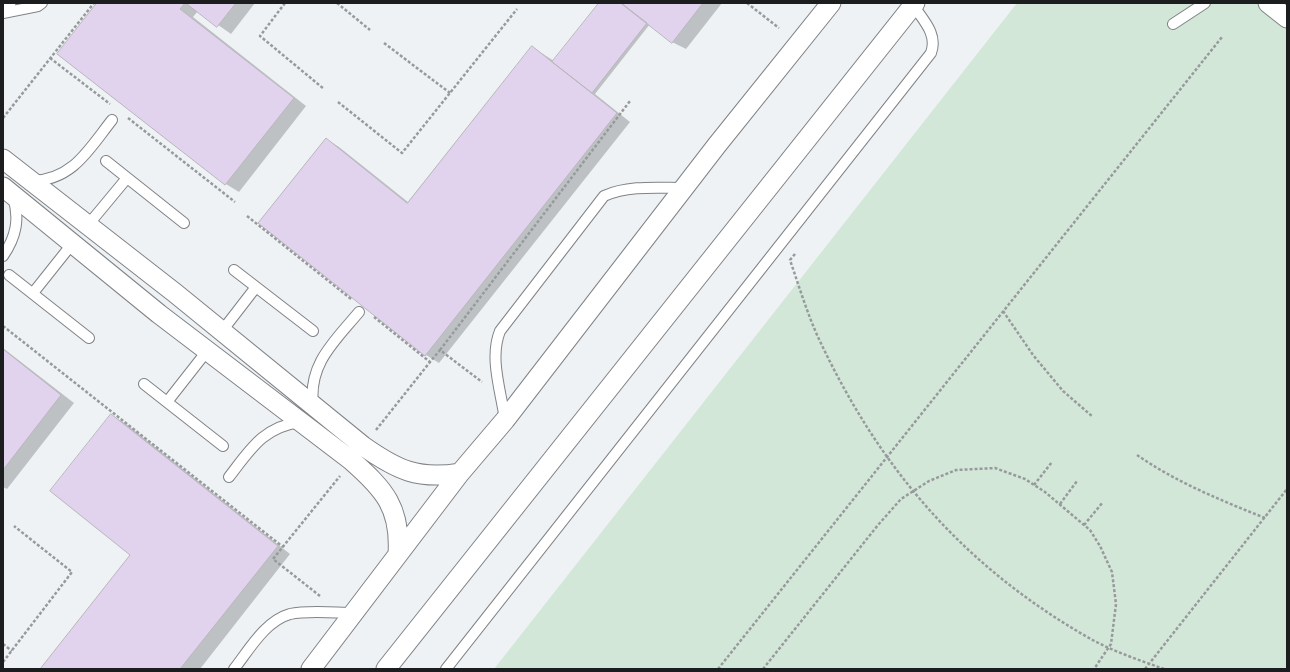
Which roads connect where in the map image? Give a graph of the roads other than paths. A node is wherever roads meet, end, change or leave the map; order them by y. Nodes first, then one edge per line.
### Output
1 (6, 3) edge
2 (42, 3) edge
3 (831, 3) edge
4 (1205, 3) edge
5 (1268, 3) edge
6 (914, 4) edge
7 (3, 7) edge
8 (3, 13) edge
9 (1287, 18) edge
10 (1173, 24) dead end
11 (112, 120) dead end
12 (3, 159) edge
13 (106, 161) dead end
14 (127, 178) junction
15 (32, 181) junction
16 (684, 188) junction
17 (8, 191) edge
18 (184, 224) dead end
19 (88, 225) junction
20 (72, 244) junction
21 (3, 256) edge
22 (234, 270) dead end
23 (10, 275) dead end
24 (256, 287) junction
25 (33, 293) junction
26 (358, 312) dead end
27 (222, 331) junction
28 (312, 331) dead end
29 (89, 338) dead end
30 (207, 351) junction
31 (144, 384) dead end
32 (167, 402) junction
33 (313, 406) junction
34 (505, 420) junction
35 (300, 422) junction
36 (223, 446) dead end
37 (358, 454) junction
38 (460, 473) junction
39 (229, 478) dead end
40 (398, 554) junction
41 (346, 613) junction
42 (234, 669) edge
43 (311, 669) edge
44 (386, 669) edge
45 (446, 669) edge

1 - 7 street
2 - 8 lane
3 - 16 street
4 - 10 lane
5 - 9 street
6 - 44 street
6 - 45 lane
11 - 15 lane
12 - 15 street
13 - 14 lane
14 - 18 lane
14 - 19 lane
15 - 19 street
16 - 34 street
16 - 34 lane
17 - 20 street
17 - 21 lane
19 - 27 street
20 - 25 lane
20 - 30 street
22 - 24 lane
23 - 25 lane
24 - 27 lane
24 - 28 lane
25 - 29 lane
26 - 33 lane
27 - 33 street
30 - 32 lane
30 - 35 street
31 - 32 lane
32 - 36 lane
33 - 37 street
34 - 38 street
35 - 37 street
35 - 39 lane
37 - 38 street
37 - 40 street
38 - 40 street
40 - 41 street
41 - 42 lane
41 - 43 street

